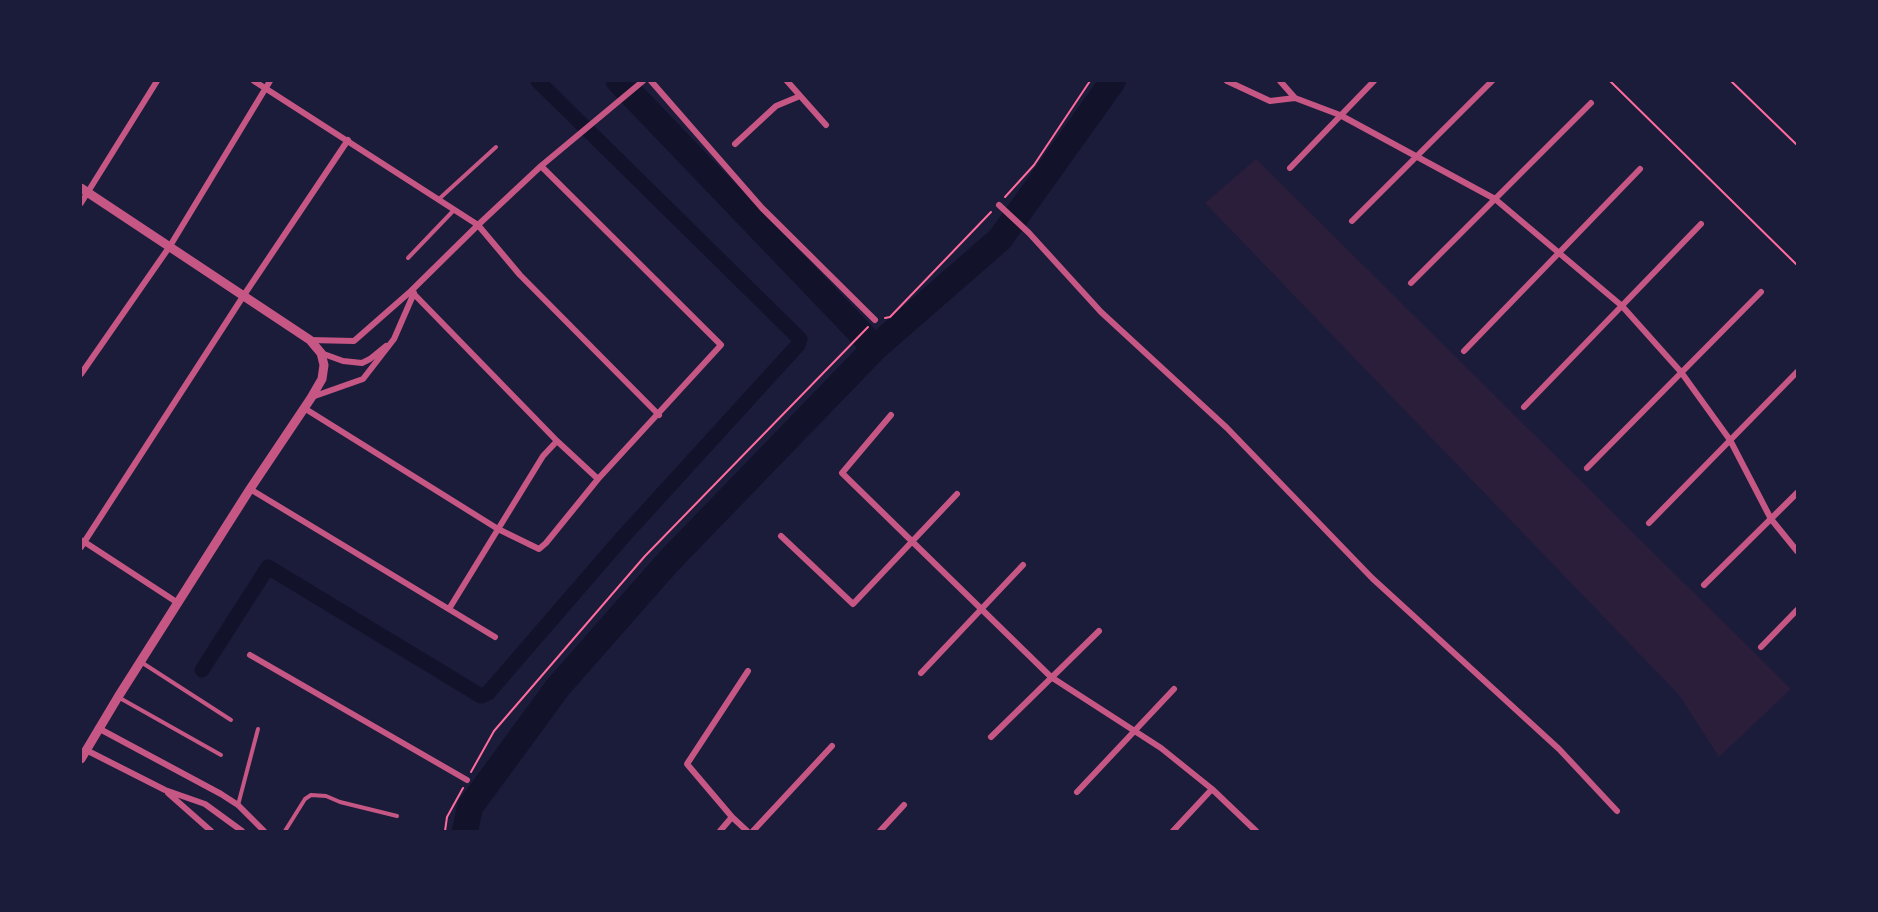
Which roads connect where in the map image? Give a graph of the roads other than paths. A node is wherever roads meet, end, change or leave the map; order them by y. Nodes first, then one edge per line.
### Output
1 (157, 81) edge
2 (254, 81) edge
3 (270, 81) edge
4 (651, 81) edge
5 (787, 81) edge
6 (1227, 81) edge
7 (1280, 81) edge
8 (1374, 81) edge
9 (1492, 81) edge
10 (641, 82) edge
11 (266, 89) junction
12 (800, 96) junction
13 (1295, 98) junction
14 (1591, 103) dead end
15 (1340, 115) junction
16 (826, 125) dead end
17 (348, 140) junction
18 (735, 144) dead end
19 (496, 147) dead end
20 (1418, 156) junction
21 (542, 166) junction
22 (1290, 168) dead end
23 (1640, 169) dead end
24 (85, 190) edge
25 (439, 199) junction
26 (1495, 199) junction
27 (81, 203) edge
28 (999, 205) road end
29 (454, 209) junction
30 (1352, 221) dead end
31 (1701, 224) dead end
32 (478, 225) junction
33 (170, 246) junction
34 (1560, 253) junction
35 (408, 258) dead end
36 (1411, 283) dead end
37 (413, 291) junction
38 (1761, 292) dead end
39 (244, 296) junction
40 (1622, 306) junction
41 (875, 320) road end
42 (394, 339) junction
43 (310, 340) junction
44 (1464, 351) dead end
45 (321, 353) junction
46 (1681, 372) junction
47 (1797, 372) edge
48 (81, 374) edge
49 (311, 398) junction
50 (1524, 407) dead end
51 (304, 408) junction
52 (658, 415) junction
53 (891, 415) dead end
54 (1731, 440) junction
55 (557, 441) junction
56 (1587, 468) dead end
57 (598, 479) junction
58 (250, 489) junction
59 (1797, 493) edge
60 (957, 494) dead end
61 (1771, 519) junction
62 (1649, 523) dead end
63 (498, 529) junction
64 (781, 536) dead end
65 (913, 542) junction
66 (82, 543) edge
67 (1797, 551) edge
68 (1023, 565) dead end
69 (1704, 585) dead end
70 (178, 603) junction
71 (449, 609) junction
72 (981, 609) junction
73 (1797, 610) edge
74 (1099, 631) dead end
75 (495, 637) dead end
76 (1761, 647) dead end
77 (250, 655) dead end
78 (141, 662) junction
79 (748, 671) dead end
80 (921, 673) dead end
81 (1052, 677) junction
82 (1174, 689) dead end
83 (118, 697) junction
84 (231, 720) dead end
85 (98, 728) junction
86 (258, 729) dead end
87 (1134, 731) junction
88 (991, 737) dead end
89 (832, 746) dead end
90 (83, 754) edge
91 (221, 755) dead end
92 (467, 780) road end
93 (1212, 789) junction
94 (165, 790) junction
95 (1077, 792) dead end
96 (238, 805) junction
97 (904, 805) dead end
98 (1617, 811) dead end
99 (397, 816) dead end
100 (732, 818) junction
101 (211, 831) edge
102 (242, 831) edge
103 (264, 831) edge
104 (285, 831) edge
105 (720, 831) edge
106 (747, 831) edge
107 (753, 831) edge
108 (880, 831) edge
109 (1173, 831) edge
110 (1256, 831) edge

1 - 24 street
2 - 11 street
3 - 11 street
4 - 41 street
5 - 12 street
6 - 13 street
7 - 13 street
8 - 15 street
9 - 20 street
10 - 21 street
11 - 17 street
11 - 33 street
12 - 16 street
12 - 18 street
13 - 15 street
14 - 26 street
15 - 20 street
15 - 22 street
17 - 25 street
17 - 39 street
19 - 25 lane
20 - 26 street
20 - 30 street
21 - 32 street
21 - 52 street
23 - 34 street
24 - 27 street
24 - 33 street
25 - 29 street
26 - 34 street
26 - 36 street
28 - 98 street
29 - 32 street
29 - 35 lane
31 - 40 street
32 - 37 street
32 - 52 street
33 - 39 street
33 - 48 street
34 - 40 street
34 - 44 street
37 - 42 street
37 - 43 street
37 - 55 street
38 - 46 street
39 - 43 street
39 - 66 street
40 - 46 street
40 - 50 street
42 - 45 street
42 - 49 street
43 - 45 street
45 - 49 street
46 - 54 street
46 - 56 street
47 - 54 street
49 - 51 street
51 - 58 street
51 - 63 street
52 - 57 street
53 - 65 street
54 - 61 street
54 - 62 street
55 - 57 street
55 - 63 street
57 - 63 street
58 - 70 street
58 - 71 street
59 - 61 street
60 - 65 street
61 - 67 street
61 - 69 street
63 - 71 street
64 - 65 street
65 - 72 street
66 - 70 street
68 - 72 street
70 - 78 street
71 - 75 street
72 - 80 street
72 - 81 street
73 - 76 street
74 - 81 street
77 - 92 street
78 - 83 street
78 - 84 lane
79 - 100 street
81 - 87 street
81 - 88 street
82 - 87 street
83 - 85 street
83 - 91 lane
85 - 90 street
85 - 96 street
86 - 96 lane
87 - 93 street
87 - 95 street
89 - 107 street
90 - 94 street
93 - 109 street
93 - 110 street
94 - 101 street
94 - 102 street
96 - 103 street
97 - 108 street
99 - 104 lane
100 - 105 street
100 - 106 street

